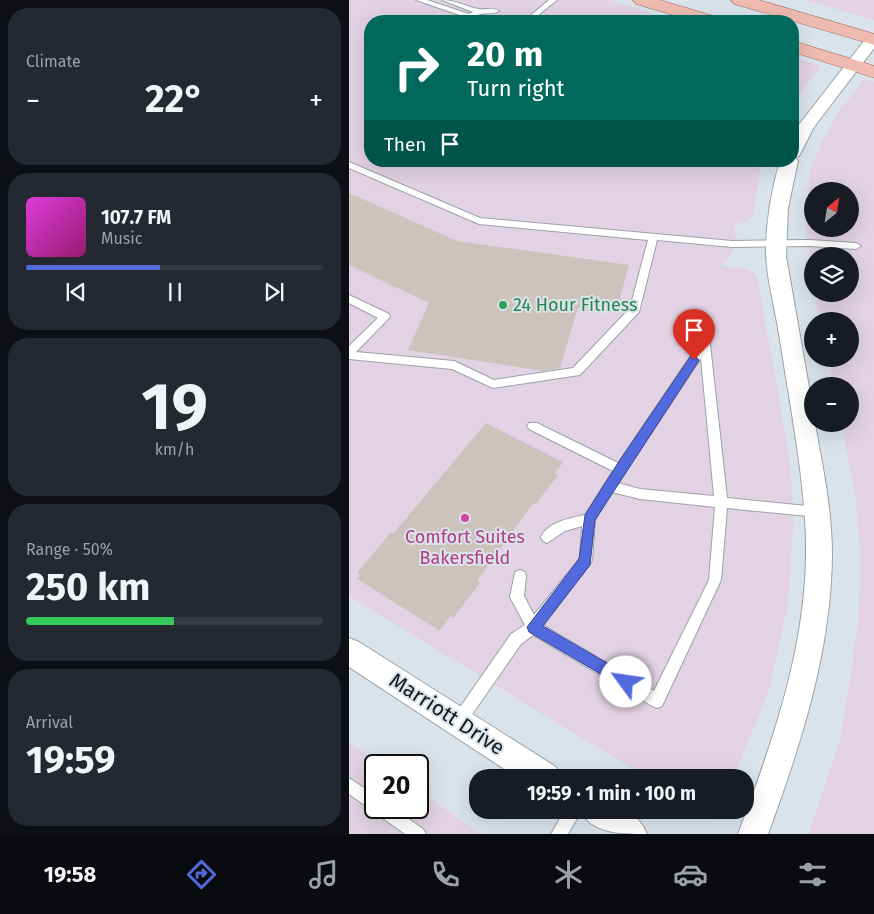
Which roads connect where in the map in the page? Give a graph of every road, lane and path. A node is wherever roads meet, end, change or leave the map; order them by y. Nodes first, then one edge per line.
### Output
1 (420, 0) edge
2 (446, 0) edge
3 (553, 0) edge
4 (642, 0) edge
5 (740, 0) edge
6 (463, 3) edge
7 (477, 9) junction
8 (495, 11) dead end
9 (464, 15) edge
10 (472, 15) edge
11 (534, 15) edge
12 (691, 15) edge
13 (792, 15) edge
14 (799, 17) edge
15 (874, 39) edge
16 (799, 48) edge
17 (853, 65) junction
18 (874, 72) edge
19 (799, 140) edge
20 (349, 165) edge
21 (787, 167) edge
22 (653, 237) junction
23 (776, 244) junction
24 (856, 246) dead end
25 (349, 299) edge
26 (349, 354) edge
27 (533, 426) dead end
28 (620, 469) junction
29 (609, 486) junction
30 (721, 502) junction
31 (817, 512) junction
32 (589, 519) junction
33 (547, 537) dead end
34 (520, 576) dead end
35 (533, 627) junction
36 (349, 651) edge
37 (459, 721) junction
38 (531, 769) edge
39 (349, 785) edge
40 (364, 796) edge
41 (397, 819) edge
42 (568, 819) edge
43 (609, 819) edge
44 (418, 834) edge
45 (559, 834) edge
46 (632, 834) edge
47 (753, 834) edge

1 - 9 lane
2 - 6 lane
3 - 11 lane
4 - 12 main road
5 - 13 main road
6 - 7 lane
7 - 8 lane
7 - 10 lane
14 - 15 main road
15 - 17 street
16 - 17 main road
17 - 18 main road
17 - 19 street
20 - 22 lane
21 - 23 street
22 - 23 lane
22 - 26 lane
23 - 24 lane
23 - 31 street
25 - 26 lane
27 - 28 lane
28 - 29 lane
28 - 30 lane
29 - 30 lane
29 - 32 lane
30 - 31 lane
30 - 35 lane
31 - 47 street
32 - 33 lane
32 - 35 lane
34 - 35 lane
35 - 37 lane
36 - 37 street, Marriott Drive
37 - 38 street, Marriott Drive
39 - 40 lane
41 - 44 lane
42 - 45 lane
43 - 46 street

